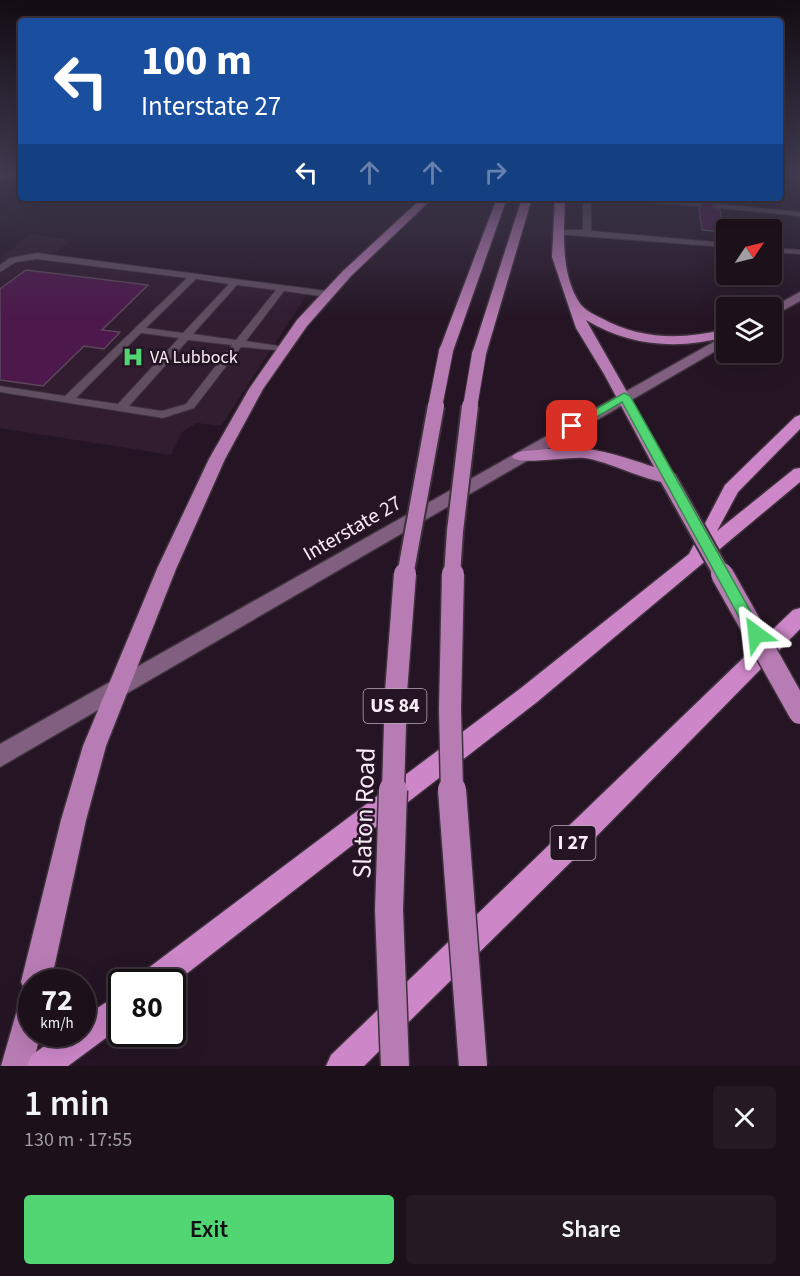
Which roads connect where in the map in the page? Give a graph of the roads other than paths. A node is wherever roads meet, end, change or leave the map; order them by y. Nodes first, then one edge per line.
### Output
1 (401, 222) edge
2 (493, 222) edge
3 (519, 222) edge
4 (558, 222) edge
5 (587, 222) edge
6 (557, 232) junction
7 (587, 232) junction
8 (716, 244) edge
9 (782, 251) edge
10 (800, 252) edge
11 (0, 269) edge
12 (194, 276) junction
13 (235, 282) junction
14 (282, 288) junction
15 (327, 294) junction
16 (800, 296) edge
17 (573, 304) junction
18 (782, 307) edge
19 (138, 330) junction
20 (716, 335) edge
21 (184, 336) junction
22 (238, 344) junction
23 (716, 345) edge
24 (282, 349) junction
25 (0, 389) edge
26 (624, 396) junction
27 (67, 400) junction
28 (120, 409) junction
29 (800, 420) edge
30 (520, 457) junction
31 (800, 472) edge
32 (668, 478) junction
33 (692, 561) junction
34 (800, 616) edge
35 (115, 689) junction
36 (800, 713) edge
37 (0, 756) edge
38 (39, 969) edge
39 (170, 969) edge
40 (108, 1017) edge
41 (22, 1047) edge
42 (17, 1066) edge
43 (43, 1066) edge
44 (342, 1066) edge
45 (394, 1066) edge
46 (473, 1066) edge

1 - 15 highway
2 - 45 highway, Slaton Road / US 84, bridge
3 - 46 highway, US 84, bridge
4 - 6 highway
5 - 7 lane
6 - 7 lane
6 - 17 highway
7 - 8 lane
9 - 10 lane
11 - 12 lane
12 - 13 lane
12 - 19 lane
13 - 14 lane
13 - 21 lane
14 - 15 lane
14 - 22 lane
15 - 24 highway
16 - 18 main road
17 - 20 highway
17 - 26 highway
19 - 21 lane
19 - 27 lane
21 - 22 lane
21 - 28 lane
22 - 24 lane
22 - 28 lane
23 - 26 main road, Interstate 27
24 - 35 highway
25 - 27 lane
26 - 30 main road, Interstate 27
26 - 32 highway
27 - 28 lane
29 - 33 highway
30 - 32 highway
30 - 35 main road, Interstate 27
31 - 33 highway
32 - 36 highway, bridge
33 - 39 highway
34 - 44 highway, I 27
35 - 37 main road, Interstate 27
35 - 38 highway
40 - 43 highway
41 - 42 highway

